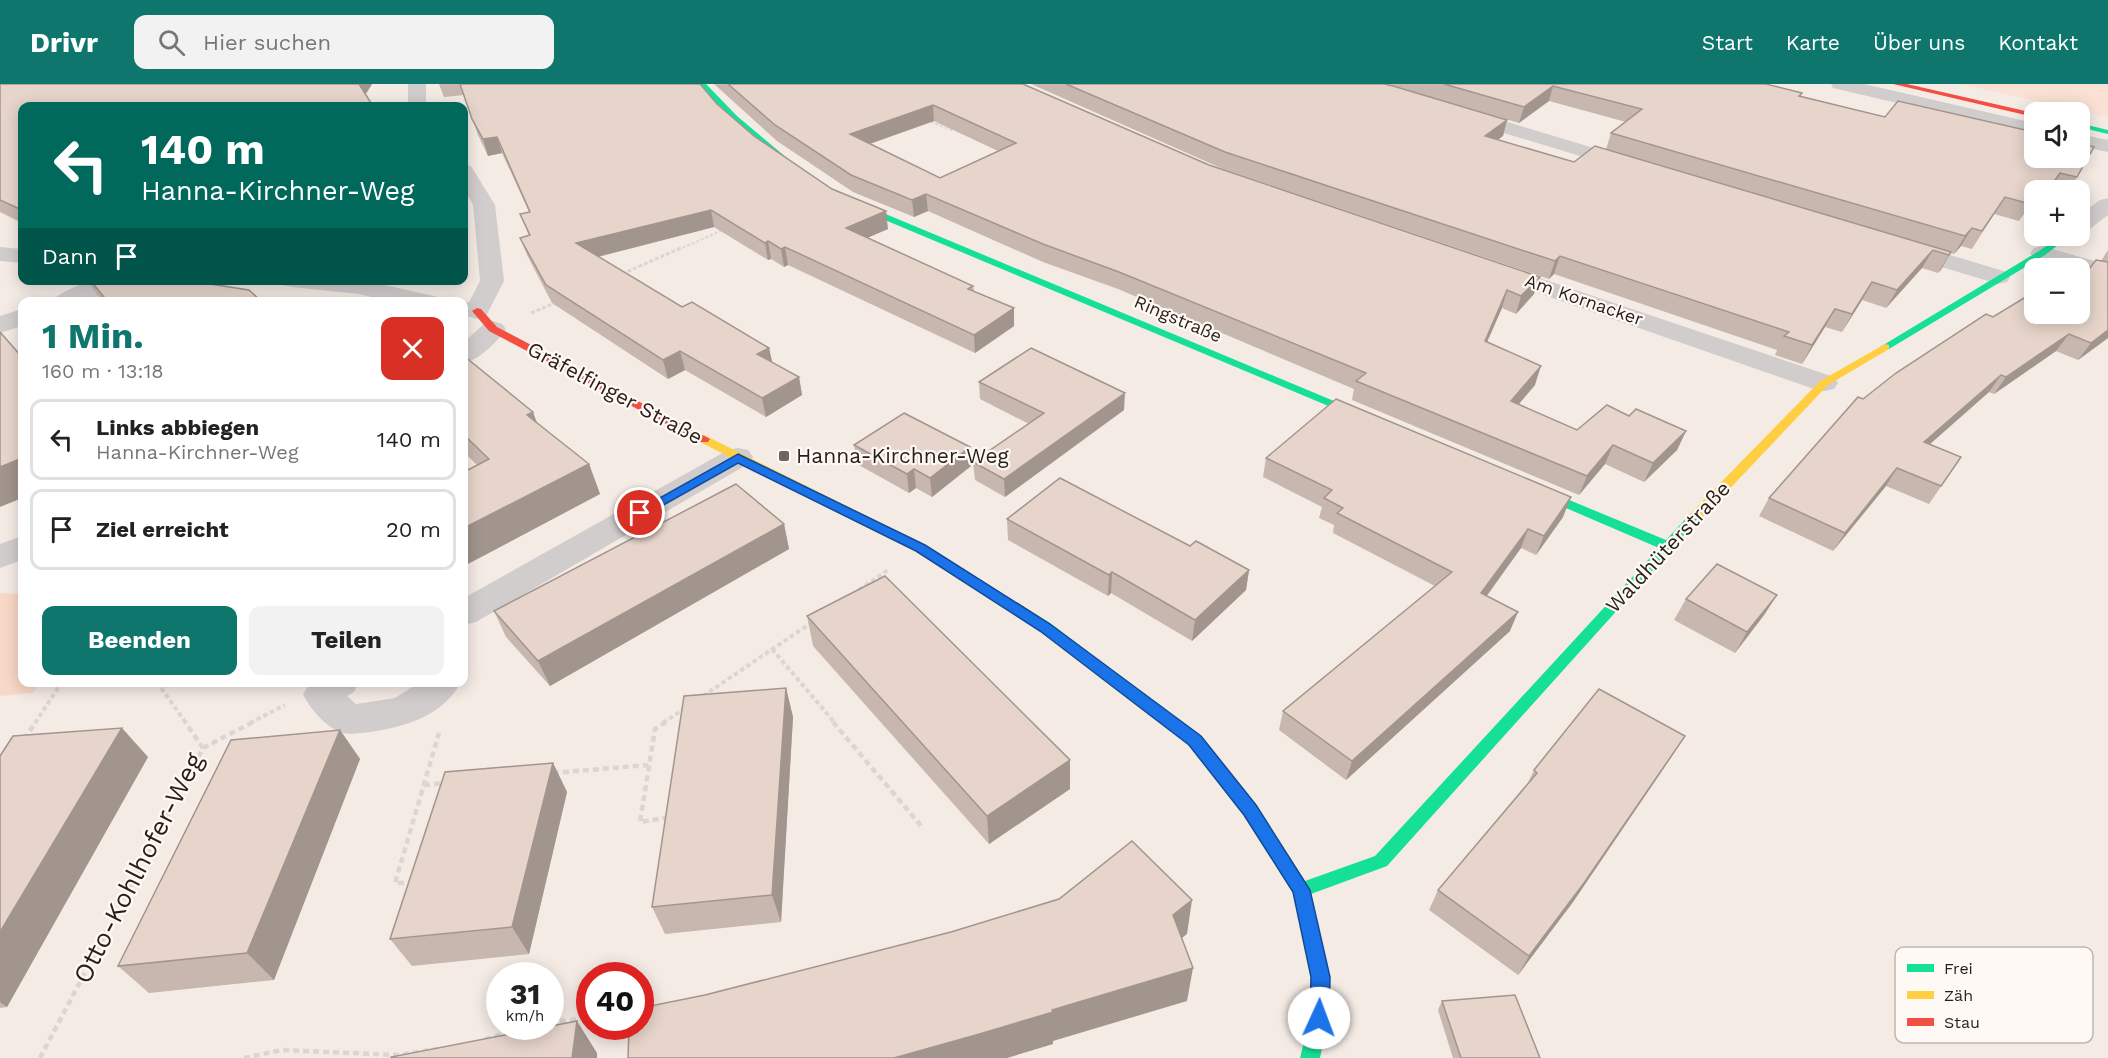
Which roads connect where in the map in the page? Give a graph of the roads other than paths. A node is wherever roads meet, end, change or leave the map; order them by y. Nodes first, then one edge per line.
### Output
1 (417, 84) edge
2 (702, 84) edge
3 (1840, 84) edge
4 (1897, 84) edge
5 (417, 102) edge
6 (1439, 108) edge
7 (2024, 113) edge
8 (2024, 127) edge
9 (2090, 128) edge
10 (2108, 132) edge
11 (2090, 142) edge
12 (2108, 146) edge
13 (1651, 172) edge
14 (804, 175) edge
15 (468, 177) edge
16 (829, 191) edge
17 (2108, 205) edge
18 (2090, 218) edge
19 (1886, 243) edge
20 (2051, 246) edge
21 (2042, 253) junction
22 (0, 254) edge
23 (18, 256) edge
24 (1474, 263) edge
25 (2108, 273) edge
26 (1998, 276) junction
27 (97, 285) edge
28 (334, 285) edge
29 (77, 297) edge
30 (404, 297) edge
31 (478, 316) edge
32 (18, 318) edge
33 (0, 325) edge
34 (468, 344) edge
35 (1824, 383) junction
36 (1382, 424) edge
37 (738, 458) junction
38 (1513, 481) edge
39 (1666, 546) junction
40 (18, 549) edge
41 (0, 557) edge
42 (468, 611) edge
43 (331, 688) edge
44 (435, 692) edge
45 (1301, 890) junction
46 (1311, 1058) edge

1 - 5 street
2 - 14 street
3 - 8 street
4 - 7 street
6 - 13 street
9 - 10 street
11 - 12 street
15 - 31 street
16 - 36 street, Ringstraße
17 - 18 street
19 - 26 street
20 - 21 street, Waldhüterstraße
21 - 25 street
21 - 26 street, Waldhüterstraße
22 - 23 street
24 - 35 street, Am Kornacker
26 - 35 street, Waldhüterstraße
27 - 29 street
28 - 30 street
31 - 34 street
31 - 37 street, Gräfelfinger Straße
32 - 33 street
35 - 39 street, Waldhüterstraße
37 - 42 street
37 - 45 street, Gräfelfinger Straße
38 - 39 street
39 - 45 street, Waldhüterstraße
40 - 41 street
43 - 44 street
45 - 46 street, Gräfelfinger Straße

